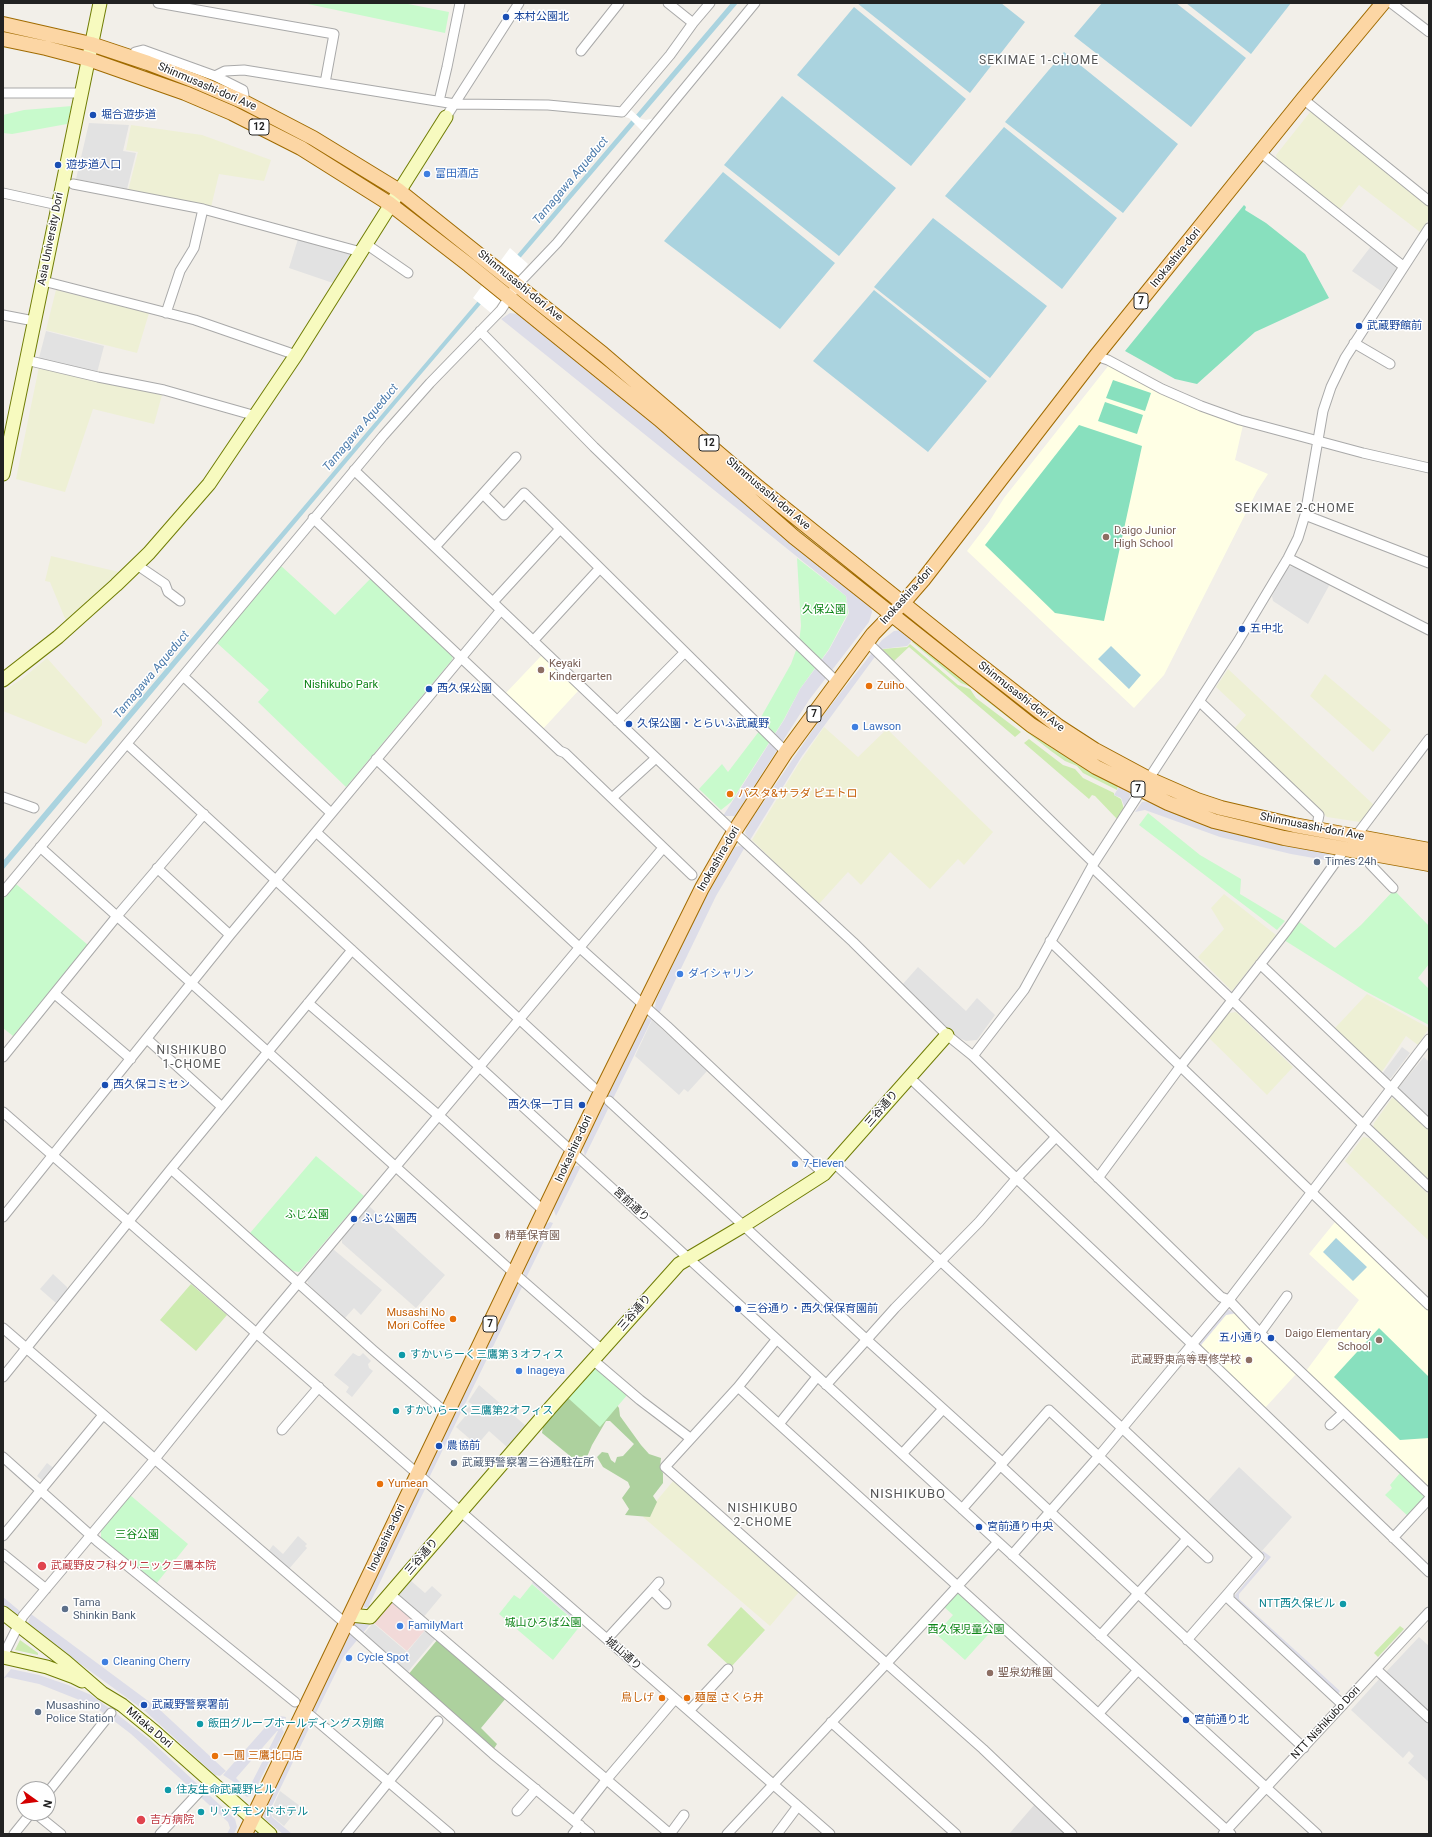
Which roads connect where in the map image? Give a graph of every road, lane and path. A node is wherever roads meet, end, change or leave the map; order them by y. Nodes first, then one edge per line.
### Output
1 (100, 3) edge
2 (158, 3) edge
3 (460, 3) edge
4 (519, 3) edge
5 (619, 3) edge
6 (668, 3) edge
7 (710, 3) edge
8 (754, 3) edge
9 (1383, 3) edge
10 (1391, 3) edge
11 (693, 23) junction
12 (3, 24) edge
13 (1429, 32) edge
14 (3, 40) edge
15 (91, 44) junction
16 (581, 51) dead end
17 (133, 58) junction
18 (88, 60) junction
19 (215, 76) junction
20 (325, 82) junction
21 (3, 93) edge
22 (80, 93) junction
23 (1303, 99) junction
24 (242, 101) junction
25 (438, 101) junction
26 (455, 104) junction
27 (446, 117) joint
28 (1260, 152) junction
29 (74, 184) dead end
30 (398, 190) junction
31 (3, 193) edge
32 (1429, 200) edge
33 (390, 204) junction
34 (58, 205) junction
35 (202, 209) junction
36 (1429, 228) edge
37 (364, 248) junction
38 (1404, 266) junction
39 (408, 273) dead end
40 (43, 281) junction
41 (516, 284) junction
42 (508, 296) junction
43 (166, 313) junction
44 (3, 315) edge
45 (34, 322) junction
46 (480, 331) junction
47 (1354, 343) junction
48 (296, 355) junction
49 (1096, 356) junction
50 (26, 360) junction
51 (1390, 364) dead end
52 (256, 416) junction
53 (1318, 441) junction
54 (516, 457) dead end
55 (1429, 468) edge
56 (354, 470) junction
57 (3, 474) edge
58 (483, 494) junction
59 (1305, 515) junction
60 (313, 518) junction
61 (560, 529) junction
62 (435, 547) junction
63 (1288, 558) junction
64 (1429, 563) edge
65 (137, 565) junction
66 (600, 568) junction
67 (180, 601) dead end
68 (493, 602) junction
69 (903, 603) junction
70 (501, 610) junction
71 (892, 614) junction
72 (1429, 630) edge
73 (533, 640) junction
74 (867, 642) junction
75 (685, 652) junction
76 (461, 658) junction
77 (183, 676) junction
78 (3, 680) edge
79 (837, 682) junction
80 (1200, 702) junction
81 (617, 721) junction
82 (1429, 739) edge
83 (127, 744) junction
84 (786, 752) junction
85 (656, 758) junction
86 (376, 759) junction
87 (1149, 779) junction
88 (1142, 791) junction
89 (3, 797) edge
90 (612, 798) junction
91 (34, 808) dead end
92 (331, 813) junction
93 (204, 814) junction
94 (1318, 820) dead end
95 (316, 832) junction
96 (734, 832) junction
97 (1356, 836) junction
98 (40, 847) junction
99 (663, 848) junction
100 (1345, 849) junction
101 (1429, 850) edge
102 (1370, 864) dead end
103 (1429, 864) edge
104 (1093, 865) junction
105 (157, 868) junction
106 (692, 875) dead end
107 (276, 880) junction
108 (1393, 888) dead end
109 (3, 892) edge
110 (117, 916) junction
111 (230, 935) junction
112 (1050, 941) junction
113 (579, 947) junction
114 (352, 950) junction
115 (1260, 964) junction
116 (192, 984) junction
117 (55, 994) junction
118 (1231, 1000) junction
119 (308, 1002) junction
120 (644, 1006) junction
121 (518, 1019) junction
122 (947, 1035) junction
123 (146, 1039) junction
124 (1429, 1039) edge
125 (268, 1051) junction
126 (973, 1056) junction
127 (3, 1057) edge
128 (131, 1059) junction
129 (480, 1066) junction
130 (1180, 1067) junction
131 (910, 1078) junction
132 (593, 1087) dead end
133 (1391, 1088) junction
134 (609, 1101) dead end
135 (222, 1107) junction
136 (3, 1112) edge
137 (439, 1115) junction
138 (1363, 1124) junction
139 (1429, 1124) edge
140 (1055, 1138) junction
141 (573, 1151) junction
142 (53, 1156) junction
143 (835, 1164) junction
144 (396, 1166) junction
145 (171, 1169) junction
146 (824, 1174) junction
147 (1098, 1178) junction
148 (1016, 1179) junction
149 (1429, 1187) edge
150 (1312, 1193) junction
151 (544, 1211) junction
152 (3, 1217) edge
153 (128, 1222) junction
154 (743, 1226) junction
155 (688, 1259) junction
156 (941, 1261) junction
157 (515, 1273) junction
158 (298, 1282) junction
159 (1287, 1296) dead end
160 (1228, 1300) junction
161 (1429, 1305) edge
162 (3, 1328) edge
163 (256, 1333) junction
164 (1260, 1333) junction
165 (776, 1340) junction
166 (867, 1340) junction
167 (1192, 1344) junction
168 (26, 1348) junction
169 (602, 1350) junction
170 (593, 1360) junction
171 (3, 1377) edge
172 (817, 1377) junction
173 (826, 1385) junction
174 (738, 1387) junction
175 (319, 1388) junction
176 (943, 1409) junction
177 (447, 1412) junction
178 (1343, 1412) junction
179 (104, 1415) junction
180 (779, 1424) junction
181 (1330, 1425) dead end
182 (1122, 1428) junction
183 (282, 1430) dead end
184 (690, 1438) junction
185 (902, 1454) junction
186 (1099, 1456) junction
187 (3, 1457) edge
188 (154, 1460) junction
189 (1001, 1463) junction
190 (417, 1472) junction
191 (41, 1490) junction
192 (1429, 1494) edge
193 (1429, 1499) edge
194 (962, 1509) junction
195 (1051, 1511) junction
196 (461, 1512) junction
197 (90, 1534) junction
198 (3, 1536) edge
199 (1393, 1538) junction
200 (1187, 1539) junction
201 (998, 1542) junction
202 (3, 1554) edge
203 (1012, 1555) junction
204 (1208, 1558) dead end
205 (1429, 1572) edge
206 (659, 1582) dead end
207 (957, 1586) junction
208 (46, 1589) junction
209 (652, 1590) junction
210 (1229, 1592) junction
211 (1139, 1593) junction
212 (390, 1594) junction
213 (666, 1604) dead end
214 (1429, 1612) edge
215 (3, 1613) edge
216 (350, 1623) junction
217 (18, 1625) junction
218 (1100, 1636) junction
219 (607, 1639) junction
220 (1188, 1640) junction
221 (3, 1657) edge
222 (886, 1664) junction
223 (728, 1669) dead end
224 (1376, 1669) junction
225 (1138, 1670) junction
226 (102, 1693) junction
227 (675, 1699) junction
228 (1343, 1705) junction
229 (299, 1706) junction
230 (689, 1711) junction
231 (111, 1713) dead end
232 (1099, 1713) junction
233 (1429, 1718) edge
234 (438, 1721) dead end
235 (831, 1722) junction
236 (1304, 1748) junction
237 (607, 1779) junction
238 (388, 1781) junction
239 (56, 1782) edge
240 (773, 1784) junction
241 (1266, 1787) junction
242 (536, 1790) junction
243 (200, 1791) dead end
244 (798, 1806) junction
245 (517, 1811) dead end
246 (684, 1815) dead end
247 (252, 1818) junction
248 (25, 1821) edge
249 (45, 1821) edge
250 (577, 1823) junction
251 (1227, 1833) edge
252 (14, 1834) edge
253 (61, 1834) edge
254 (160, 1834) edge
255 (245, 1834) edge
256 (270, 1834) edge
257 (346, 1834) edge
258 (450, 1834) edge
259 (573, 1834) edge
260 (590, 1834) edge
261 (670, 1834) edge
262 (727, 1834) edge
263 (777, 1834) edge
264 (830, 1834) edge
265 (956, 1834) edge
266 (1072, 1834) edge
267 (1317, 1834) edge

1 - 15 street, Asia University Dori
2 - 20 street
3 - 25 street
4 - 26 street
5 - 16 street
6 - 11 street
7 - 11 street
8 - 41 street
9 - 23 main road, Inokashira-dori / 7
10 - 13 street
11 - 26 street
12 - 15 main road, Shinmusashi-dori Ave / 12
14 - 18 main road, Shinmusashi-dori Ave / 12
15 - 17 main road, Shinmusashi-dori Ave / 12
15 - 18 street, Asia University Dori
17 - 19 street
17 - 24 main road, Shinmusashi-dori Ave / 12
18 - 22 street, Asia University Dori
18 - 33 main road, Shinmusashi-dori Ave / 12
19 - 20 street
19 - 24 street
20 - 25 street
21 - 22 street
22 - 34 street, Asia University Dori
23 - 28 main road, Inokashira-dori / 7
23 - 32 street
24 - 30 main road, Shinmusashi-dori Ave / 12
25 - 26 street
26 - 27 street
27 - 30 street
28 - 38 street
28 - 49 main road, Inokashira-dori / 7
29 - 35 street
30 - 33 street
30 - 41 main road, Shinmusashi-dori Ave / 12
31 - 34 street
33 - 37 street
33 - 42 main road, Shinmusashi-dori Ave / 12
34 - 40 street, Asia University Dori
35 - 37 street
35 - 43 street
36 - 38 street
37 - 39 street
37 - 48 street
38 - 47 street
40 - 43 street
40 - 45 street, Asia University Dori
41 - 42 street
41 - 69 main road, Shinmusashi-dori Ave / 12
42 - 46 street
42 - 71 main road, Shinmusashi-dori Ave / 12
43 - 48 street
44 - 45 street
45 - 50 street, Asia University Dori
46 - 56 street
46 - 79 street
47 - 51 street
47 - 53 street
48 - 52 street
49 - 53 street
49 - 69 main road, Inokashira-dori / 7
50 - 52 street
50 - 57 street, Asia University Dori
52 - 65 street
53 - 55 street
53 - 59 street
54 - 58 street
56 - 60 street
56 - 62 street
58 - 61 street
58 - 62 street
59 - 63 street
59 - 64 street
60 - 76 street
60 - 77 street
61 - 66 street
61 - 68 street
62 - 68 street
63 - 72 street
63 - 80 street
65 - 67 street
65 - 78 street
66 - 73 street
66 - 75 street
68 - 70 street
69 - 71 main road, Inokashira-dori / 7
69 - 87 main road, Shinmusashi-dori Ave / 7
70 - 73 street
70 - 76 street
71 - 74 main road, Inokashira-dori / 7
71 - 88 main road, Shinmusashi-dori Ave / 7
73 - 81 street
74 - 79 main road, Inokashira-dori / 7
74 - 104 street
75 - 81 street
75 - 84 street
76 - 86 street
76 - 90 street
77 - 83 street
77 - 92 street
79 - 84 main road, Inokashira-dori / 7
80 - 87 street
80 - 94 street
81 - 85 street
82 - 97 street
83 - 93 street, 宮前通り
83 - 98 street
84 - 96 main road, Inokashira-dori / 7
85 - 90 street
85 - 96 street
86 - 92 street
86 - 113 street
87 - 88 street
87 - 97 main road, Shinmusashi-dori Ave / 7
88 - 100 main road, Shinmusashi-dori Ave / 7
88 - 104 street
89 - 91 street
90 - 99 street
92 - 95 street
93 - 105 street
93 - 107 street, 宮前通り
95 - 107 street
95 - 121 street
96 - 120 main road, Inokashira-dori / 7
96 - 122 street
97 - 101 main road, Shinmusashi-dori Ave / 7
98 - 109 street
98 - 110 street
99 - 106 street
99 - 113 street
100 - 103 main road, Shinmusashi-dori Ave / 7
100 - 115 street
102 - 108 street
104 - 112 street
104 - 118 street
105 - 110 street
105 - 111 street
107 - 111 street
107 - 114 street, 宮前通り
110 - 116 street
110 - 117 street
111 - 116 street
112 - 126 street
112 - 130 street
113 - 120 street
113 - 121 street
114 - 119 street
114 - 129 street, 宮前通り
115 - 118 street
115 - 133 street
116 - 123 street
116 - 125 street
117 - 127 street
117 - 128 street
118 - 130 street
118 - 138 street
119 - 125 street
119 - 137 street
120 - 141 main road, Inokashira-dori / 7
120 - 146 street
121 - 129 street
121 - 132 street
122 - 126 street
122 - 131 street, 三谷通り
123 - 128 street
123 - 135 street
124 - 133 street
125 - 135 street
125 - 144 street
126 - 140 street
128 - 142 street
129 - 137 street
129 - 141 street, 宮前通り
130 - 147 street
130 - 150 street
131 - 143 street, 三谷通り
131 - 148 street
133 - 138 street
133 - 139 street
134 - 154 street
135 - 145 street
136 - 142 street, 城山通り
137 - 144 street
137 - 151 street
138 - 149 street
138 - 150 street
140 - 147 street
140 - 148 street
141 - 151 main road, Inokashira-dori / 7
141 - 155 street, 宮前通り
142 - 152 street
142 - 153 street, 城山通り
143 - 146 street, 三谷通り
143 - 156 street
144 - 157 street
144 - 158 street
145 - 153 street
145 - 158 street
146 - 154 street, 三谷通り
147 - 160 street
148 - 156 street
148 - 167 street
150 - 160 street
150 - 161 street
151 - 157 main road, Inokashira-dori / 7
153 - 163 street, 城山通り
153 - 168 street
154 - 155 street, 三谷通り
154 - 166 street
155 - 165 street, 宮前通り
155 - 169 street, 三谷通り
156 - 166 street
156 - 182 street
157 - 169 street
157 - 177 main road, Inokashira-dori / 7
158 - 163 street
158 - 177 street
159 - 164 street
160 - 164 street
160 - 167 street
162 - 168 street
163 - 175 street, 城山通り
163 - 188 street
164 - 178 street
165 - 172 street, 宮前通り
165 - 174 street
166 - 173 street
166 - 176 street
167 - 182 street
167 - 199 street
168 - 171 street
168 - 179 street
169 - 170 street, 三谷通り
170 - 184 street
170 - 196 street, 三谷通り
172 - 173 street, 宮前通り
172 - 180 street
173 - 185 street, 宮前通り
174 - 180 street
174 - 184 street
175 - 183 street
175 - 190 street, 城山通り
176 - 185 street
176 - 189 street
177 - 190 main road, Inokashira-dori / 7
178 - 181 street
178 - 192 street
179 - 188 street
179 - 191 street
180 - 207 street
182 - 186 street
182 - 210 street
184 - 222 street
185 - 194 street, 宮前通り
186 - 189 street
186 - 195 street
186 - 200 street
187 - 191 street
188 - 197 street
188 - 216 street
189 - 194 street
189 - 195 street
190 - 196 street, 城山通り
190 - 216 main road, Inokashira-dori / 7
191 - 197 street
191 - 198 street
193 - 199 street
194 - 201 street, 宮前通り
195 - 203 street
195 - 211 street
196 - 212 street, 三谷通り
196 - 219 street, 城山通り
197 - 208 street
197 - 229 street
199 - 205 street
200 - 204 street
200 - 211 street
201 - 203 street, 宮前通り
201 - 207 street
202 - 208 street
203 - 218 street, 宮前通り
206 - 209 street
207 - 222 street
207 - 232 street
208 - 217 street
209 - 213 street
209 - 219 street
210 - 220 street
210 - 228 street
211 - 218 street
211 - 220 street
212 - 216 street, 三谷通り
212 - 237 street
214 - 224 street, NTT Nishikubo Dori
215 - 217 street, Mitaka Dori
216 - 229 main road, Inokashira-dori / 7
216 - 242 street
217 - 221 street
217 - 226 street, Mitaka Dori
218 - 225 street, 宮前通り
219 - 227 street, 城山通り
220 - 236 street
221 - 226 street
222 - 235 street
222 - 266 street
223 - 230 street
224 - 228 street, NTT Nishikubo Dori
224 - 233 street
225 - 232 street
225 - 241 street, 宮前通り
226 - 247 street, Mitaka Dori
227 - 230 street, 城山通り
227 - 237 street
228 - 236 street, NTT Nishikubo Dori
229 - 238 street
229 - 247 main road, Inokashira-dori / 7
230 - 240 street, 城山通り
231 - 239 street
232 - 251 street
234 - 238 street
235 - 240 street
235 - 265 street
236 - 241 street, NTT Nishikubo Dori
237 - 250 street
237 - 261 street
238 - 257 street
238 - 258 street
240 - 244 street, 城山通り
240 - 262 street
241 - 251 street, NTT Nishikubo Dori
241 - 267 street, 宮前通り
242 - 245 street
242 - 250 street
243 - 254 street
244 - 263 street
244 - 264 street, 城山通り
246 - 261 street
247 - 255 main road, Inokashira-dori / 7
247 - 256 street, Mitaka Dori
248 - 252 street
249 - 253 street
250 - 259 street
250 - 260 street

